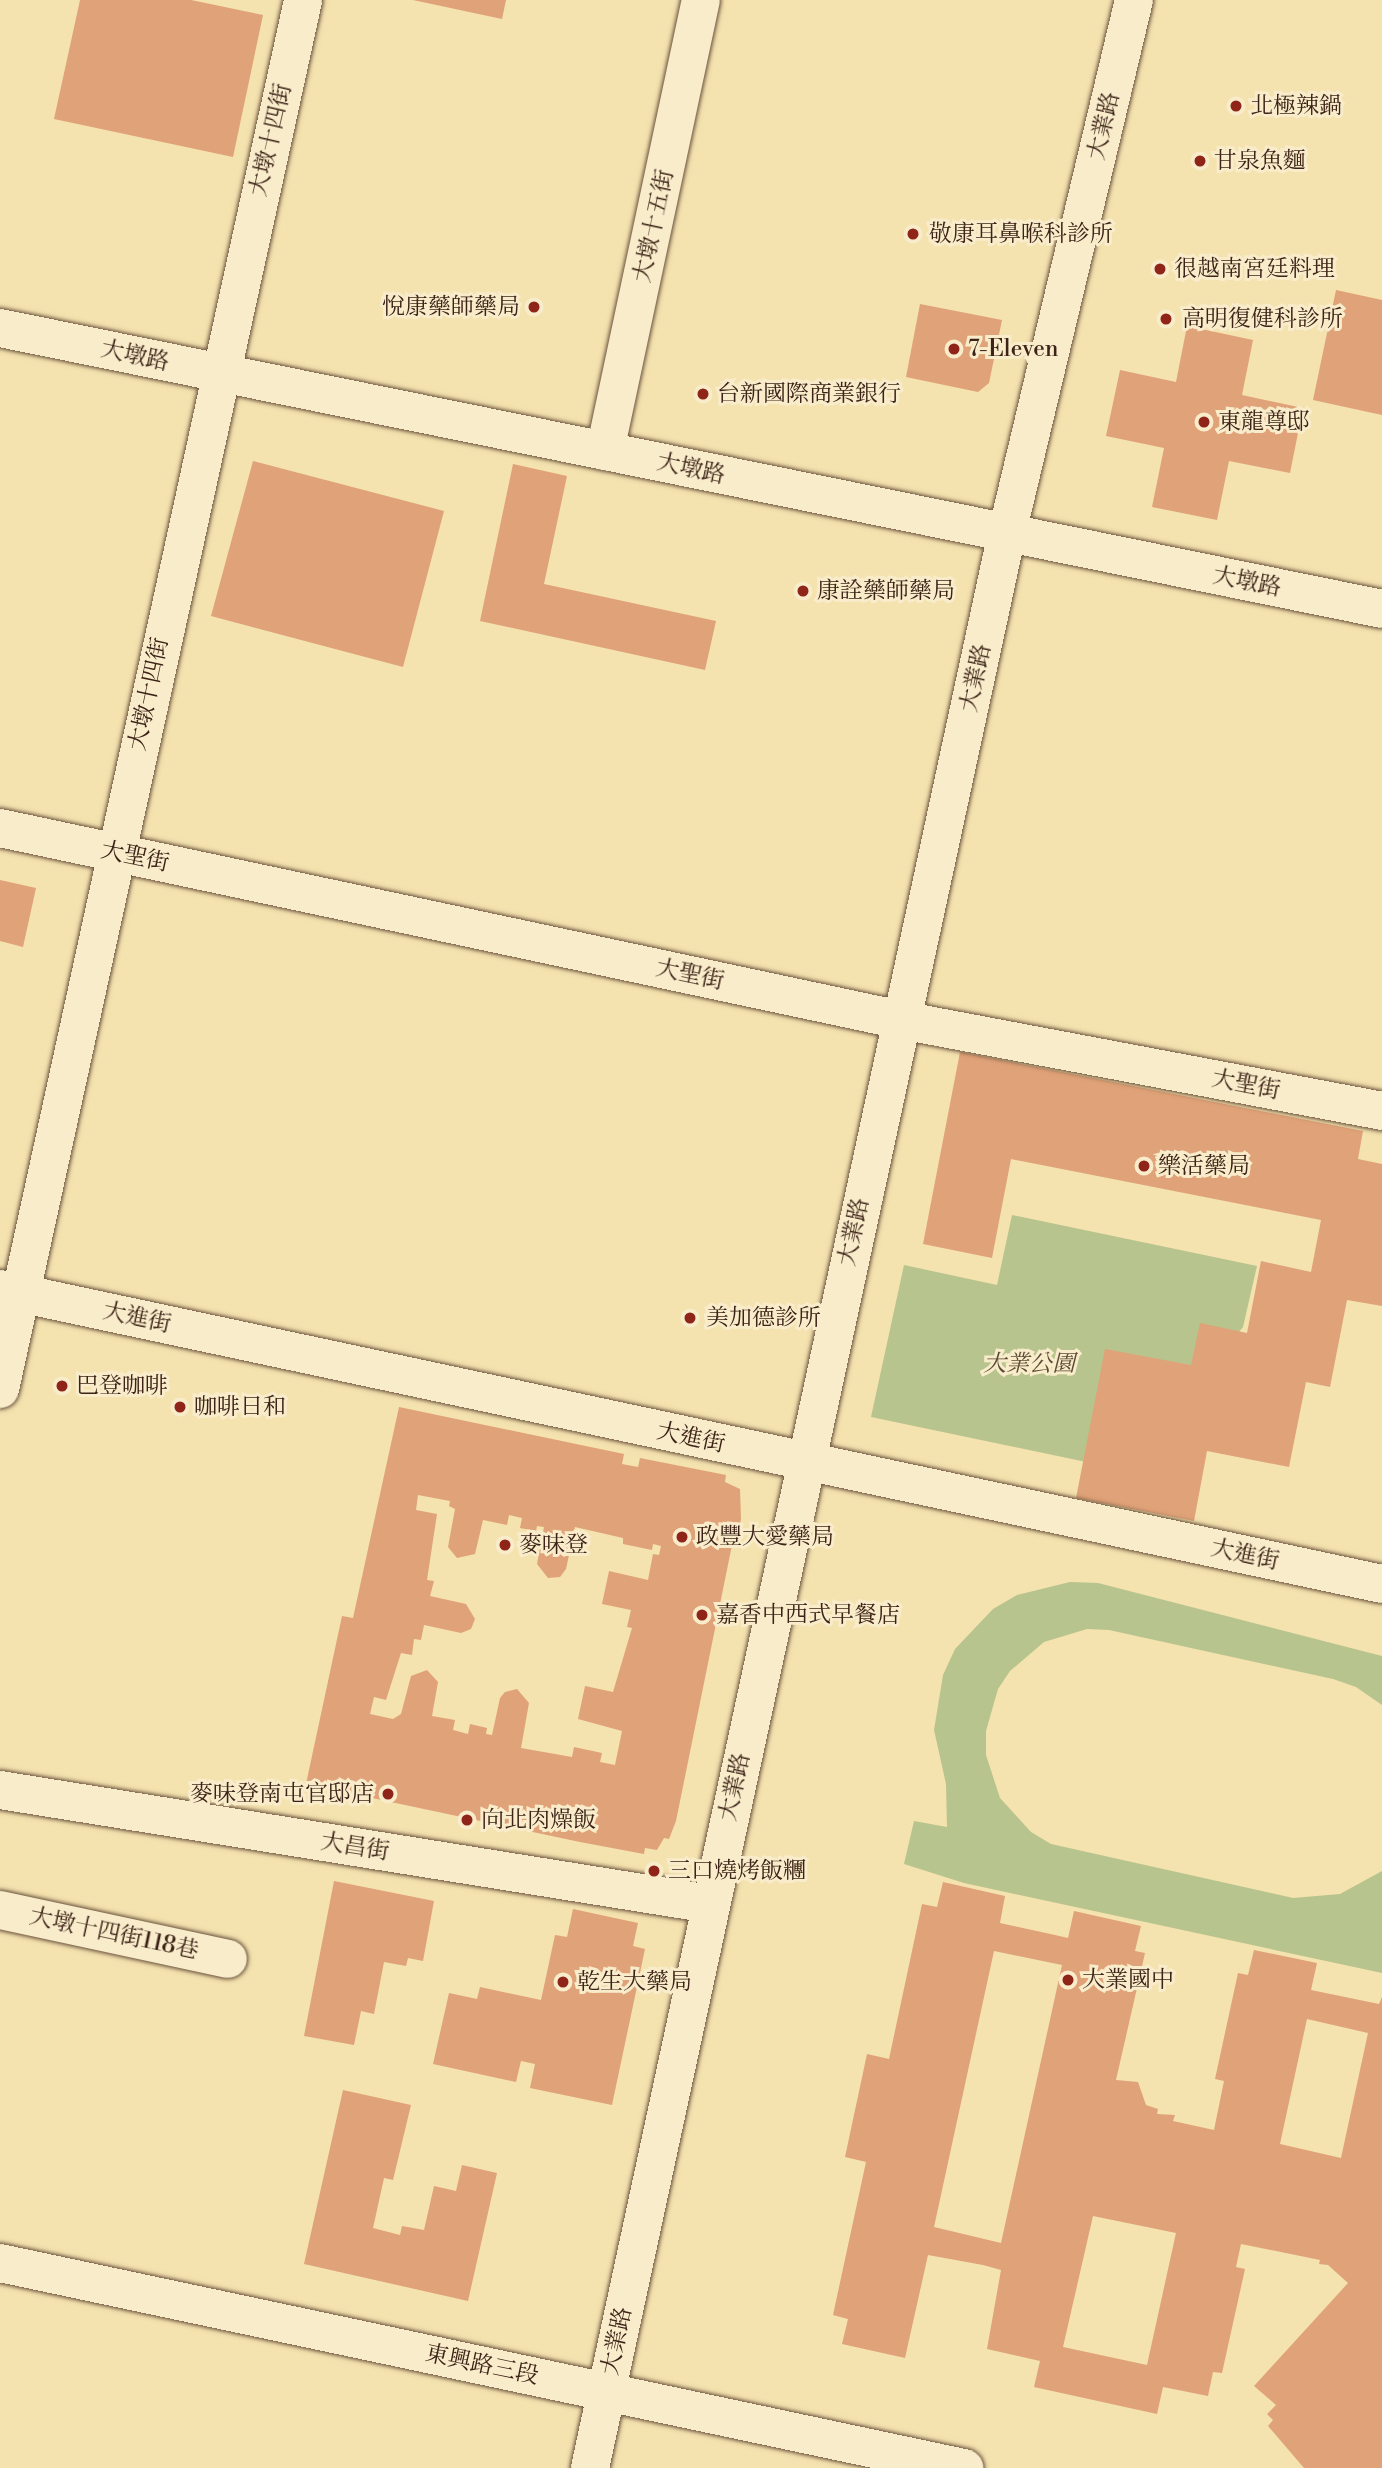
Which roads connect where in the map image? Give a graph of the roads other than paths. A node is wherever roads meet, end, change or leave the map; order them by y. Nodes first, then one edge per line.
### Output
1 (303, 0) edge
2 (701, 0) edge
3 (1134, 0) edge
4 (0, 328) edge
5 (219, 373) junction
6 (605, 452) junction
7 (1007, 533) junction
8 (1382, 609) edge
9 (0, 828) edge
10 (115, 853) junction
11 (901, 1020) junction
12 (1382, 1111) edge
13 (10, 1291) edge
14 (0, 1389) edge
15 (803, 1462) junction
16 (1382, 1584) edge
17 (0, 1790) edge
18 (710, 1904) junction
19 (0, 1910) edge
20 (228, 1959) dead end
21 (0, 2263) edge
22 (606, 2391) junction
23 (590, 2468) edge
24 (964, 2468) edge

1 - 5 street, 大墩十四街
2 - 6 street, 大墩十五街
3 - 7 street, 大業路
4 - 5 street, 大墩路
5 - 6 street, 大墩路
5 - 10 street, 大墩十四街
6 - 7 street, 大墩路
7 - 8 street, 大墩路
7 - 11 street, 大業路
9 - 10 street, 大聖街
10 - 11 street, 大聖街
10 - 13 street, 大墩十四街
11 - 12 street, 大聖街
11 - 15 street, 大業路
13 - 14 street, 大墩十四街
13 - 15 street, 大進街
15 - 16 street, 大進街
15 - 18 street, 大業路
17 - 18 street, 大昌街
18 - 22 street, 大業路
19 - 20 street, 大墩十四街118巷
21 - 22 street, 東興路三段
22 - 23 street, 大業路
22 - 24 street, 東興路三段

